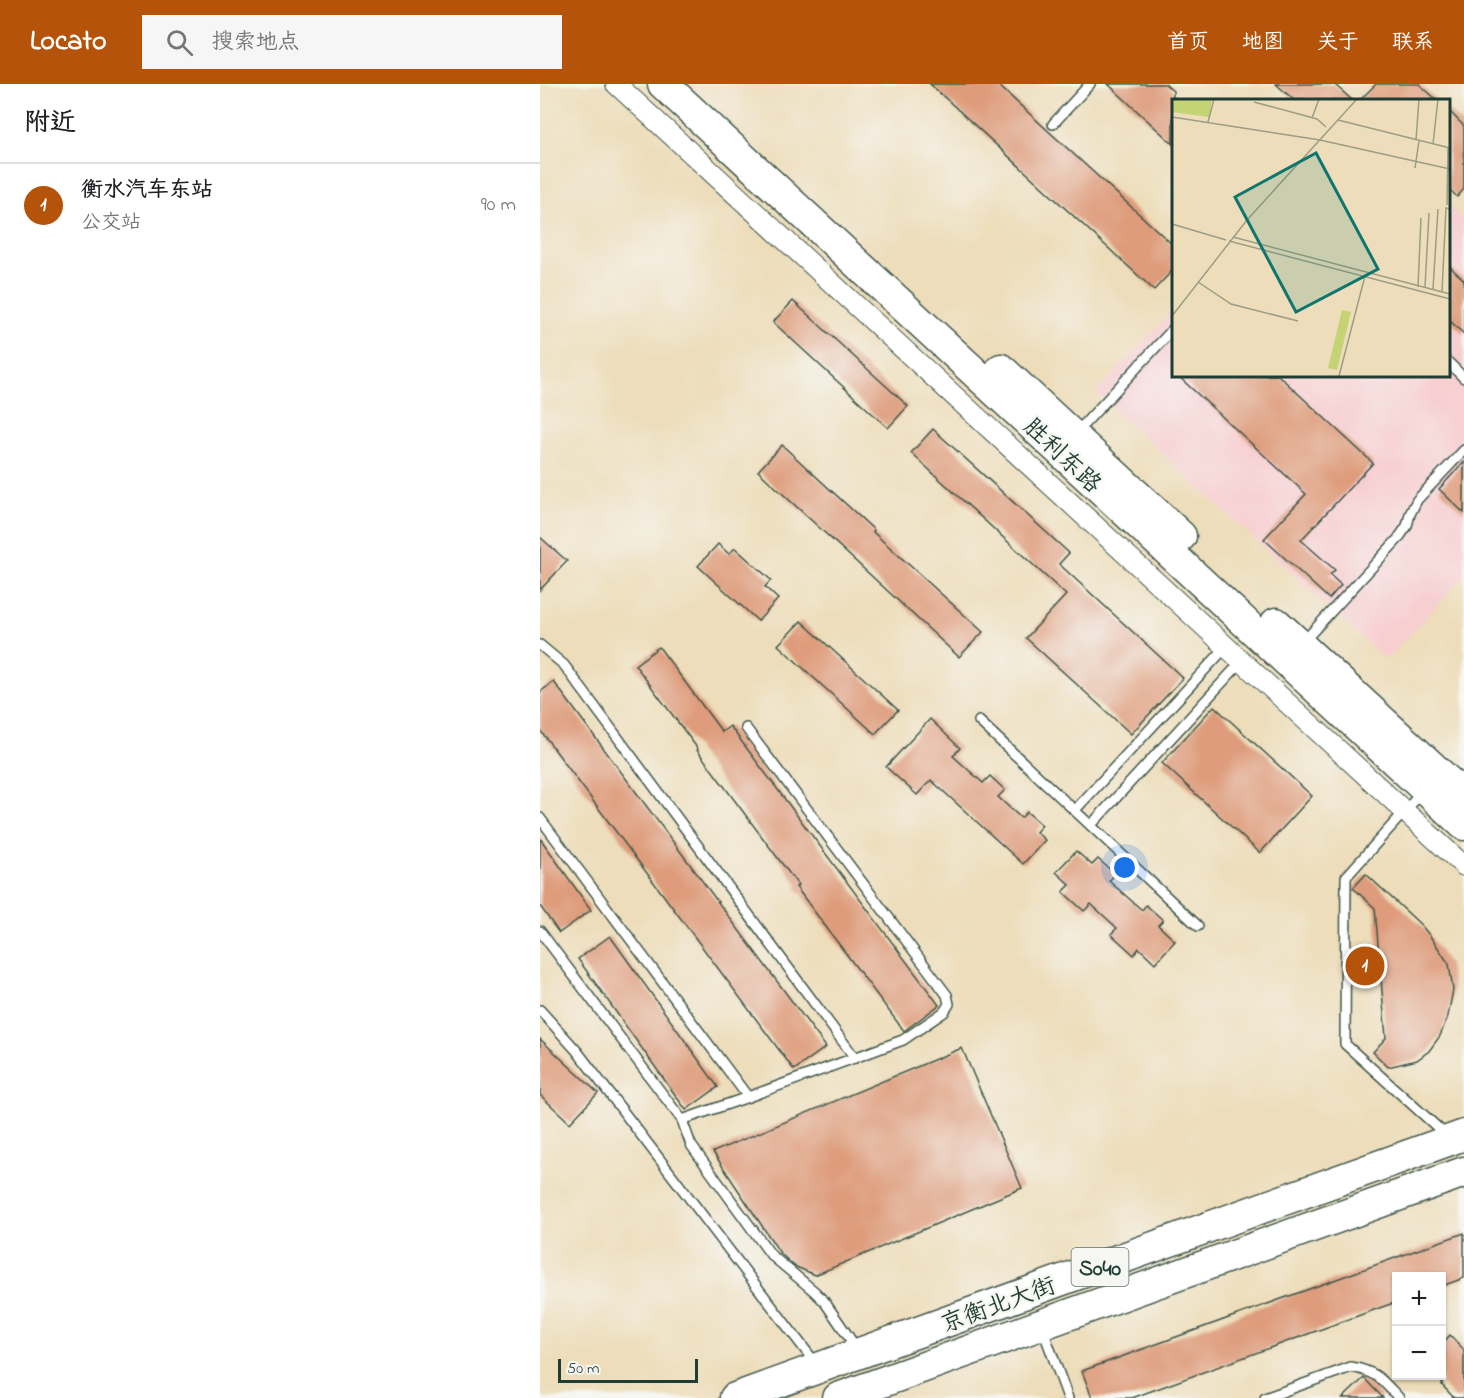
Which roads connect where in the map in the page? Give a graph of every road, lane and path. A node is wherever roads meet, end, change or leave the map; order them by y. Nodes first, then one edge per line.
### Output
1 (616, 84) edge
2 (663, 84) edge
3 (693, 84) edge
4 (1090, 84) edge
5 (1053, 124) dead end
6 (1172, 330) edge
7 (1449, 363) edge
8 (1464, 378) edge
9 (1074, 436) junction
10 (1464, 450) edge
11 (540, 645) edge
12 (1300, 645) junction
13 (1226, 646) junction
14 (1242, 661) junction
15 (979, 721) dead end
16 (746, 728) dead end
17 (1425, 789) junction
18 (1464, 796) edge
19 (1075, 810) junction
20 (1405, 811) junction
21 (540, 818) edge
22 (1091, 825) junction
23 (1464, 825) edge
24 (1464, 866) edge
25 (1198, 926) dead end
26 (540, 931) edge
27 (540, 1010) edge
28 (855, 1058) junction
29 (748, 1097) junction
30 (682, 1120) junction
31 (1457, 1137) edge
32 (1464, 1172) edge
33 (1041, 1325) junction
34 (860, 1354) junction
35 (819, 1368) junction
36 (735, 1398) edge
37 (838, 1398) edge
38 (1068, 1398) edge
39 (1264, 1398) edge
40 (1399, 1398) edge

1 - 13 street
2 - 17 main road, 胜利东路
3 - 9 main road, 胜利东路
4 - 5 lane
6 - 9 lane
7 - 8 lane
9 - 12 main road, 胜利东路
10 - 12 lane
11 - 28 lane
12 - 18 main road, 胜利东路
13 - 14 street
13 - 19 lane
14 - 20 street
14 - 22 lane
15 - 19 lane
16 - 28 lane
17 - 20 lane
17 - 23 main road, 胜利东路
19 - 22 lane
20 - 24 street
20 - 31 lane
21 - 29 lane
22 - 25 lane
26 - 30 lane
27 - 35 lane
28 - 29 lane
29 - 30 lane
30 - 34 lane
31 - 34 main road, 京衡北大街 / S040
32 - 33 main road, 京衡北大街 / S040
33 - 37 main road, 京衡北大街 / S040
33 - 38 lane
34 - 35 main road, 京衡北大街 / S040
35 - 36 main road, 京衡北大街 / S040
39 - 40 lane

